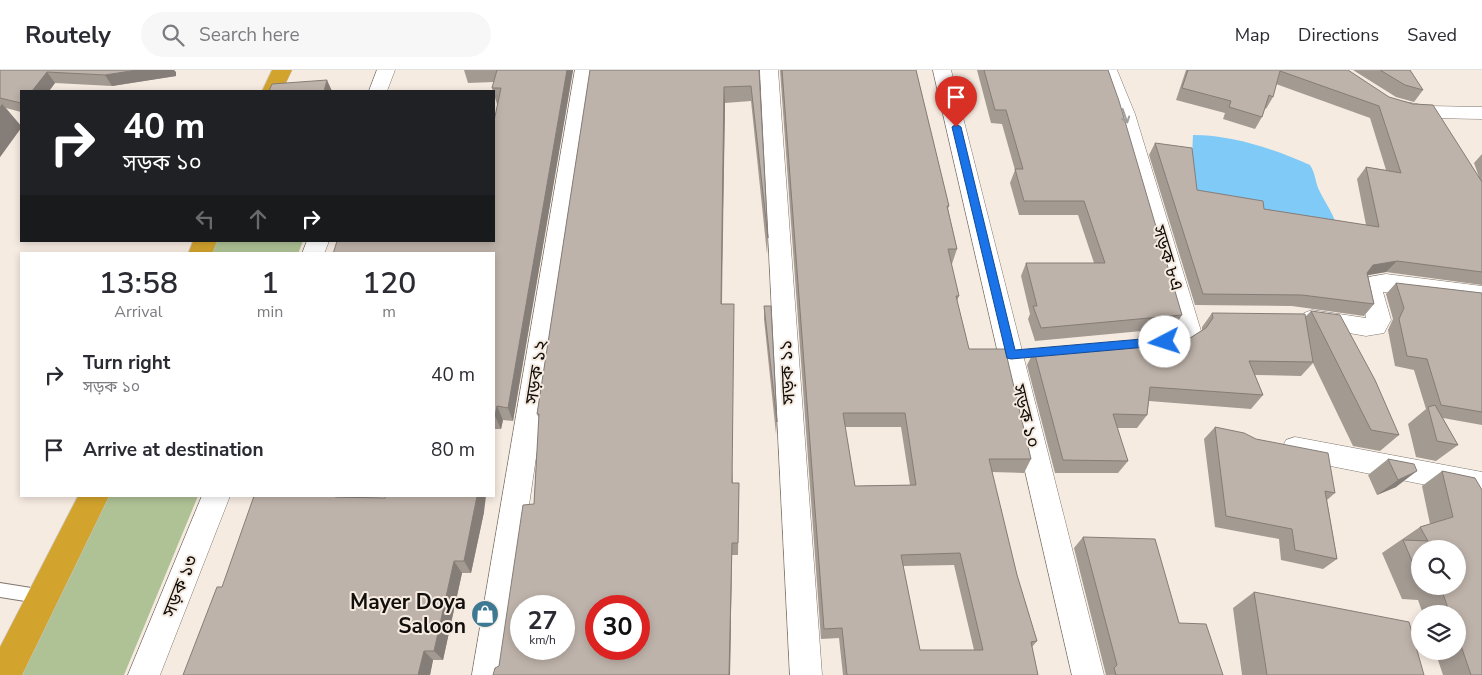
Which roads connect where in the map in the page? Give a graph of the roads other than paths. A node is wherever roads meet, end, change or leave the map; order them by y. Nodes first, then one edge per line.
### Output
1 (282, 70) edge
2 (386, 70) edge
3 (584, 70) edge
4 (770, 70) edge
5 (942, 70) edge
6 (1108, 70) edge
7 (272, 90) edge
8 (378, 90) edge
9 (1388, 103) edge
10 (1482, 113) edge
11 (1482, 295) edge
12 (1185, 316) junction
13 (1292, 316) edge
14 (1210, 317) dead end
15 (1127, 345) edge
16 (1273, 444) edge
17 (1482, 484) edge
18 (94, 497) edge
19 (216, 497) edge
20 (0, 590) edge
21 (45, 597) junction
22 (4, 675) edge
23 (144, 675) edge
24 (488, 675) edge
25 (806, 675) edge
26 (1088, 675) edge

1 - 7 highway
2 - 8 street
3 - 24 street, সড়ক ১২
4 - 25 street, সড়ক ১১
5 - 26 street, সড়ক ১০
6 -> 12 street, সড়ক ৮এ
9 - 10 street
11 - 13 street
12 - 14 street
12 - 15 street, সড়ক ৮এ
16 - 17 street
18 - 21 highway
19 - 23 street, সড়ক ১৩
20 - 21 lane
21 - 22 highway

